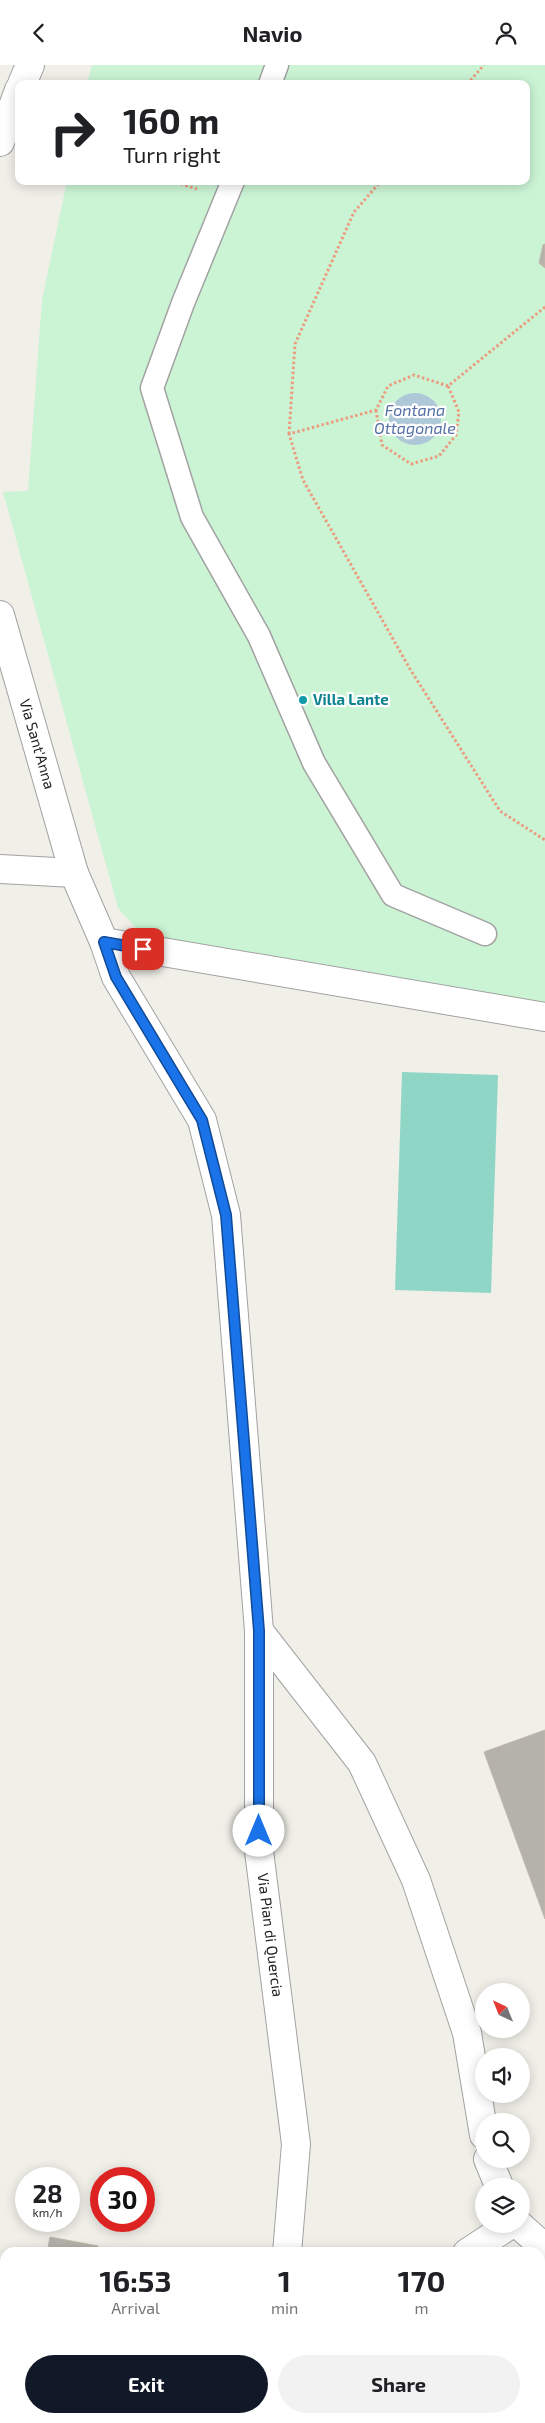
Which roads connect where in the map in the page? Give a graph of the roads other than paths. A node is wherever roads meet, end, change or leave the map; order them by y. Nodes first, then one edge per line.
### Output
1 (30, 65) edge
2 (277, 65) edge
3 (24, 80) edge
4 (271, 80) edge
5 (15, 101) edge
6 (0, 143) edge
7 (231, 185) edge
8 (0, 615) edge
9 (0, 869) edge
10 (74, 873) junction
11 (485, 934) dead end
12 (104, 942) junction
13 (515, 1010) junction
14 (545, 1017) edge
15 (545, 1023) edge
16 (259, 1631) junction
17 (480, 2113) edge
18 (497, 2233) edge
19 (528, 2233) edge
20 (287, 2247) edge
21 (476, 2247) edge
22 (544, 2247) edge

1 - 3 street
2 - 4 lane
5 - 6 street
7 - 11 lane
8 - 10 street, Via Sant'Anna
9 - 10 street
10 - 12 street, Via Pian di Quercia
12 - 13 street
12 - 16 street, Via Pian di Quercia
13 - 14 street
13 - 15 lane
16 - 17 street
16 - 20 street, Via Pian di Quercia
18 - 21 street
19 - 22 street

